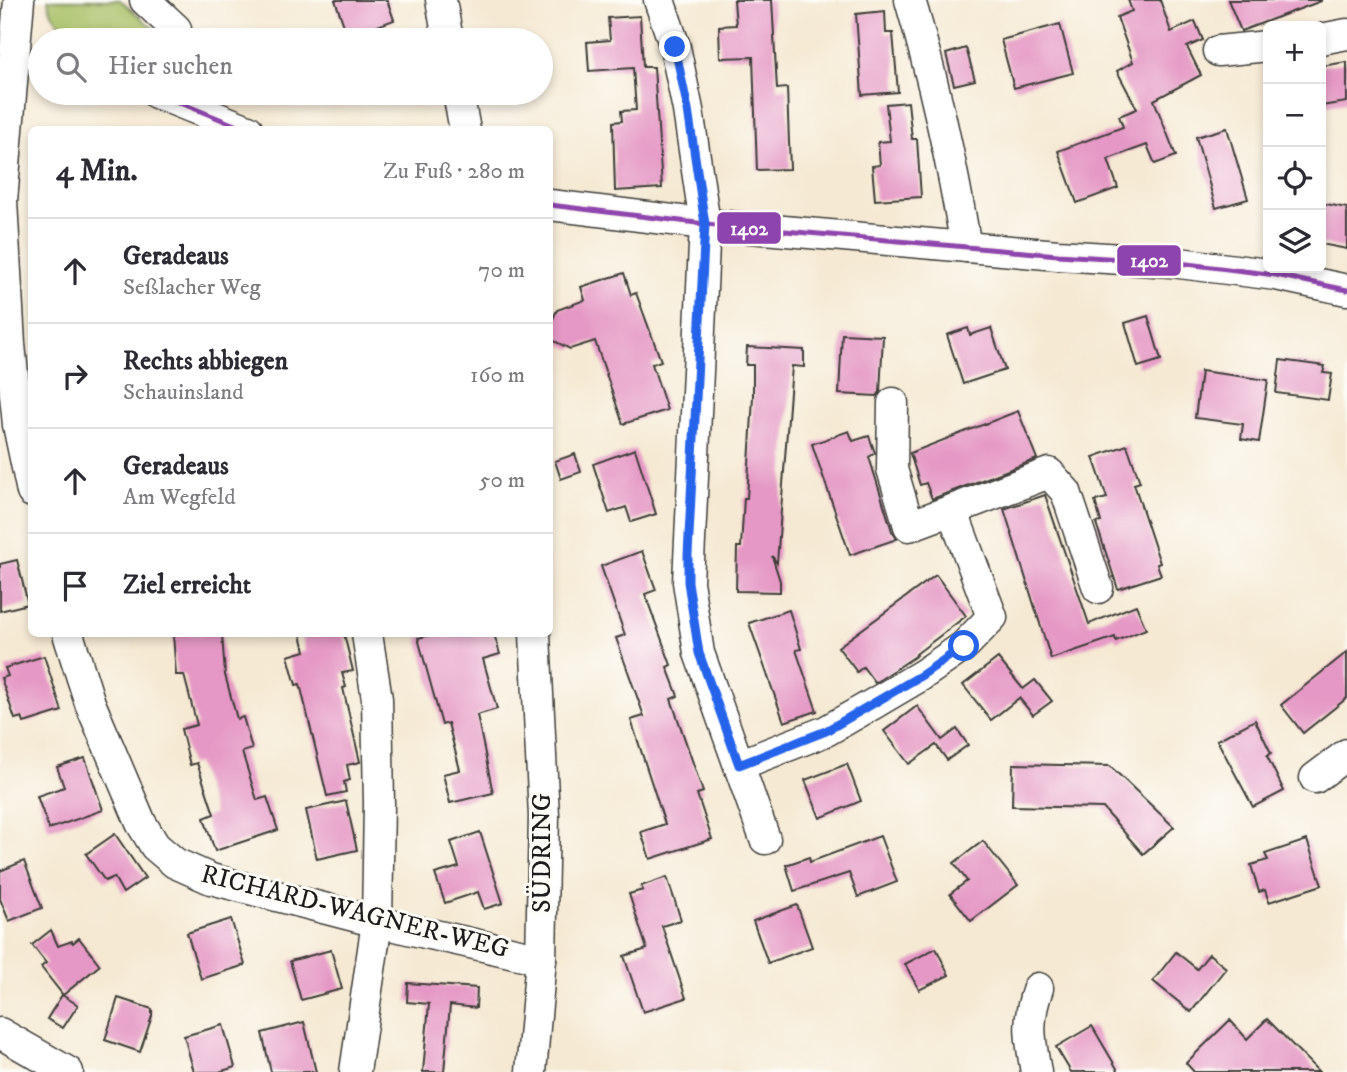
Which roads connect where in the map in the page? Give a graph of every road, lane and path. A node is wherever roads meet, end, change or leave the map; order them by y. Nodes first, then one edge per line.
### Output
1 (19, 0) edge
2 (145, 0) edge
3 (441, 0) edge
4 (659, 0) edge
5 (910, 0) edge
6 (175, 28) edge
7 (446, 28) edge
8 (19, 29) edge
9 (1347, 34) edge
10 (1326, 38) edge
11 (1263, 46) edge
12 (1218, 51) dead end
13 (186, 105) edge
14 (460, 105) edge
15 (238, 126) edge
16 (464, 126) edge
17 (1, 202) edge
18 (553, 205) edge
19 (705, 224) junction
20 (966, 247) junction
21 (1347, 290) edge
22 (21, 344) edge
23 (893, 402) dead end
24 (28, 473) edge
25 (952, 510) junction
26 (1098, 588) dead end
27 (69, 637) edge
28 (367, 637) edge
29 (536, 637) edge
30 (1347, 754) edge
31 (739, 765) junction
32 (1315, 778) dead end
33 (765, 839) dead end
34 (377, 922) junction
35 (541, 960) junction
36 (1038, 988) dead end
37 (0, 1033) edge
38 (68, 1072) edge
39 (355, 1072) edge
40 (531, 1072) edge
41 (1036, 1072) edge

1 - 8 street
2 - 6 street
3 - 7 street
4 - 19 street
5 - 20 street
8 - 17 street
9 - 10 street
11 - 12 street
13 - 15 street
14 - 16 street
17 - 22 street
18 - 19 street
19 - 20 street
19 - 31 street
20 - 21 street
22 - 24 street
23 - 25 street
25 - 26 street
25 - 31 street
27 - 34 street, RICHARD-WAGNER-WEG
28 - 34 street
29 - 35 street, SÜDRING
30 - 32 street
31 - 33 street
34 - 35 street, RICHARD-WAGNER-WEG
34 - 39 street
35 - 40 street, SÜDRING
36 - 41 street
37 - 38 street

